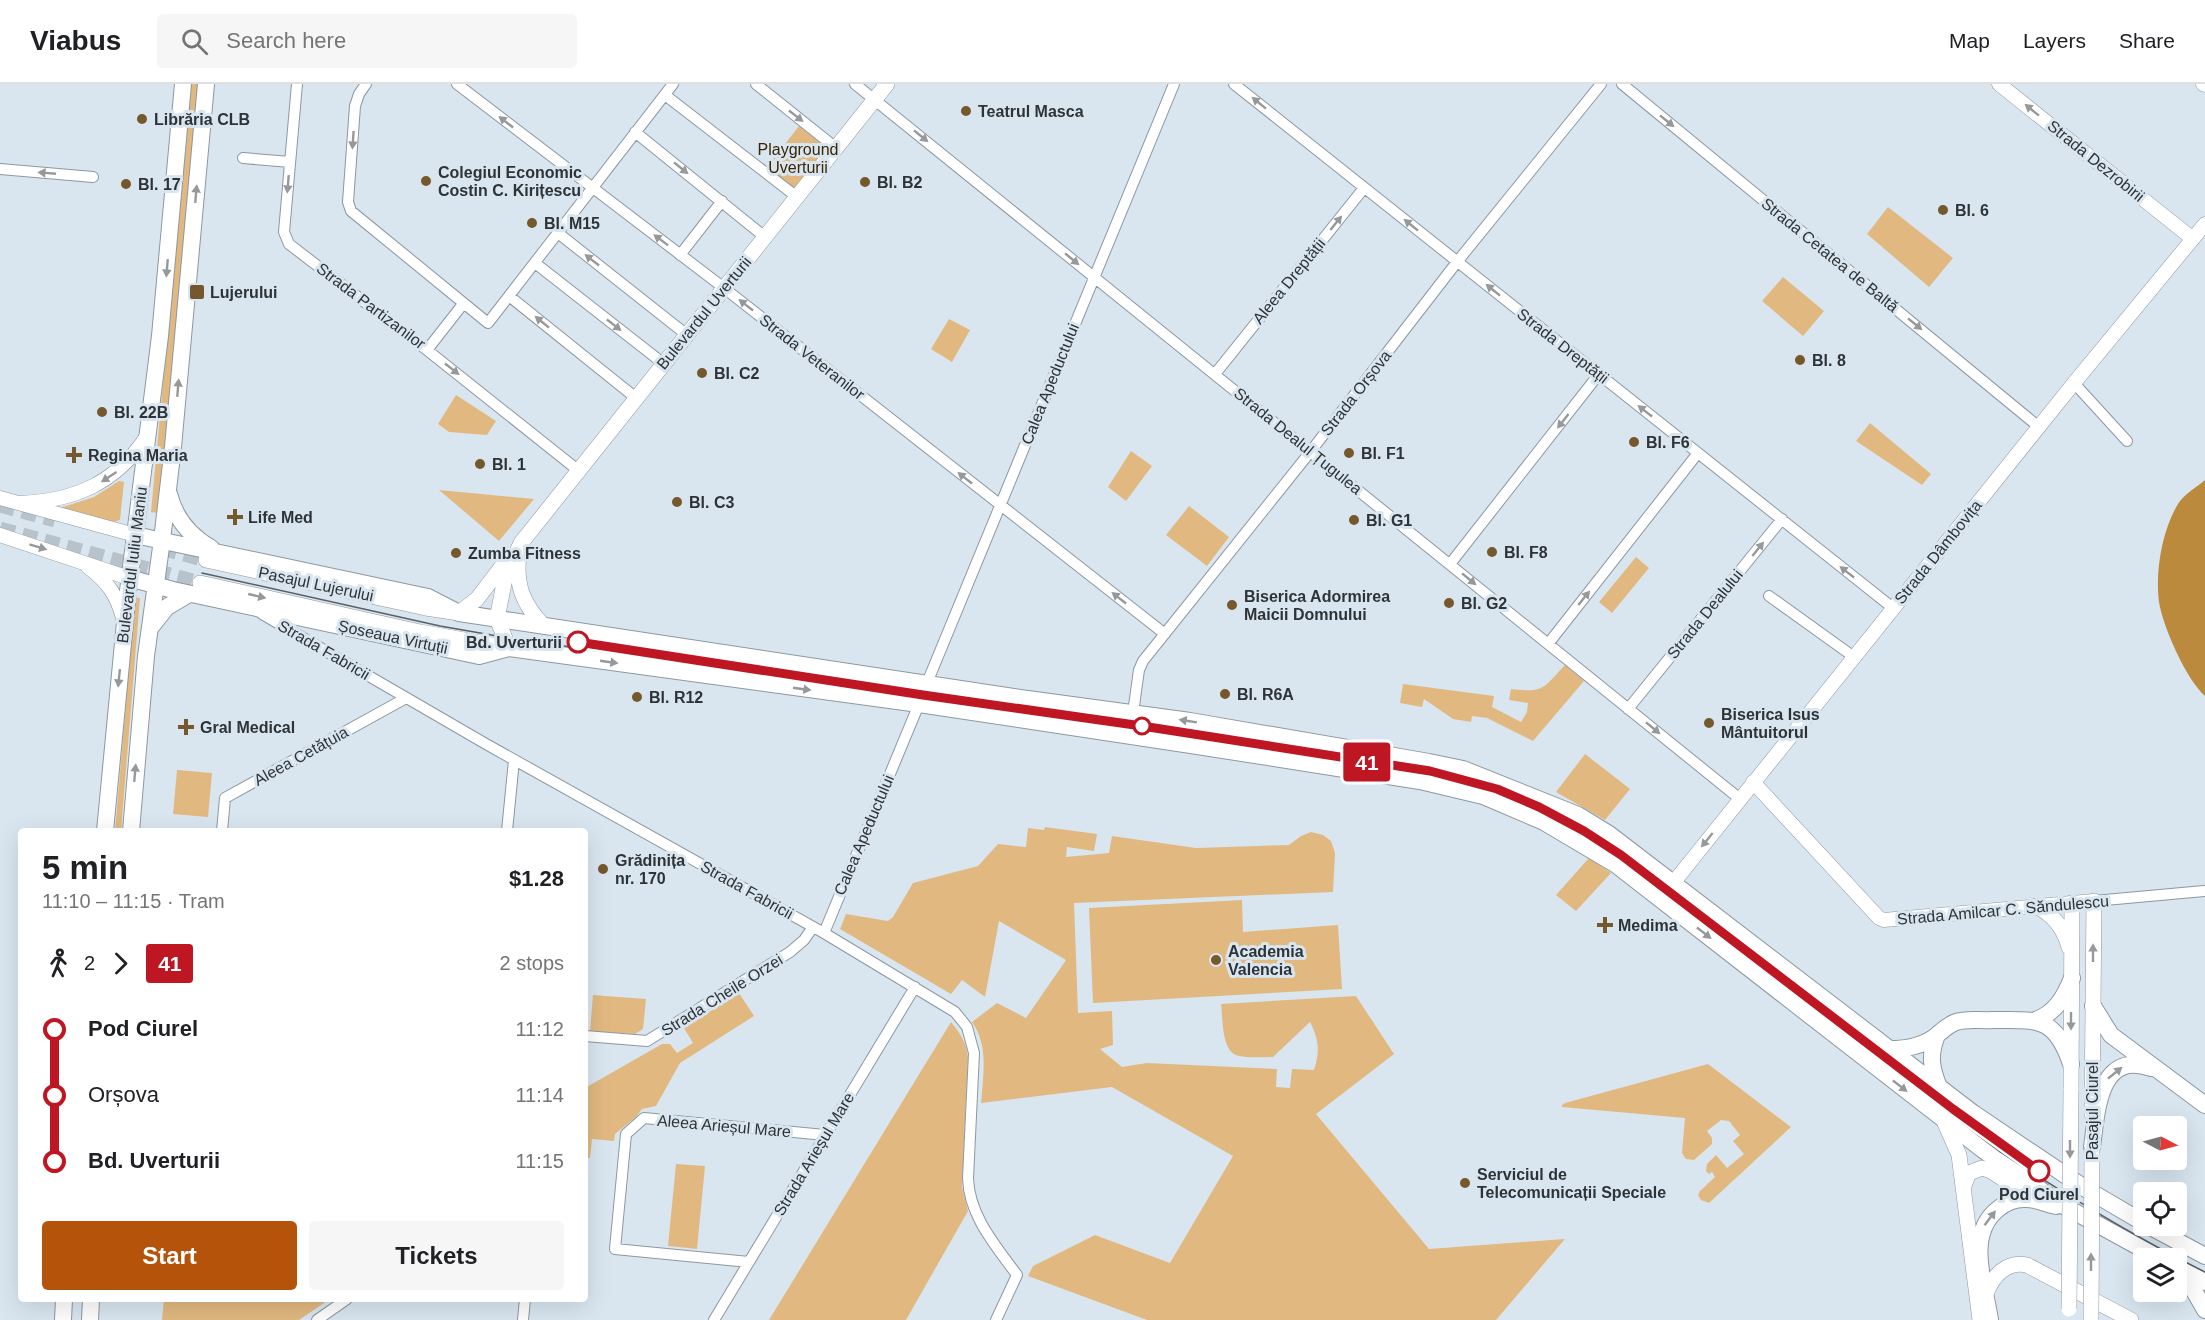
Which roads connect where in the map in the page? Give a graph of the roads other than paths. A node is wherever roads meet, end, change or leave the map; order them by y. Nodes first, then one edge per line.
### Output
1 (183, 84) edge
2 (207, 84) edge
3 (297, 84) edge
4 (366, 84) edge
5 (458, 84) edge
6 (674, 84) edge
7 (756, 84) edge
8 (855, 84) edge
9 (887, 84) edge
10 (1174, 84) edge
11 (1234, 84) edge
12 (1601, 84) edge
13 (1622, 84) edge
14 (1999, 84) edge
15 (665, 95) junction
16 (875, 99) junction
17 (635, 132) junction
18 (836, 148) junction
19 (243, 158) dead end
20 (290, 162) junction
21 (0, 169) edge
22 (93, 177) dead end
23 (592, 188) junction
24 (1364, 188) junction
25 (797, 197) junction
26 (722, 201) junction
27 (2205, 224) edge
28 (558, 233) junction
29 (765, 237) junction
30 (2193, 239) junction
31 (680, 255) junction
32 (1457, 261) junction
33 (535, 263) junction
34 (1095, 277) junction
35 (724, 288) junction
36 (509, 296) junction
37 (463, 304) junction
38 (687, 334) junction
39 (427, 350) junction
40 (664, 364) junction
41 (1215, 374) junction
42 (1599, 374) junction
43 (2074, 383) junction
44 (636, 398) junction
45 (2039, 427) junction
46 (148, 435) junction
47 (2127, 441) dead end
48 (1311, 452) junction
49 (1698, 453) junction
50 (579, 471) junction
51 (168, 491) junction
52 (0, 498) edge
53 (19, 503) junction
54 (1000, 505) junction
55 (1782, 519) junction
56 (0, 535) edge
57 (135, 535) junction
58 (162, 540) junction
59 (521, 543) junction
60 (211, 555) junction
61 (76, 559) junction
62 (1450, 564) junction
63 (129, 578) junction
64 (156, 585) junction
65 (195, 588) junction
66 (1768, 596) dead end
67 (250, 607) junction
68 (1893, 608) junction
69 (459, 613) junction
70 (497, 619) junction
71 (124, 623) junction
72 (544, 626) junction
73 (149, 631) junction
74 (1165, 634) junction
75 (1548, 644) junction
76 (509, 648) junction
77 (1854, 657) junction
78 (927, 683) junction
79 (406, 698) junction
80 (919, 704) junction
81 (1628, 709) junction
82 (1133, 713) junction
83 (514, 760) junction
84 (1753, 782) junction
85 (1740, 799) junction
86 (105, 828) edge
87 (130, 828) edge
88 (222, 828) edge
89 (507, 828) edge
90 (1674, 882) junction
91 (2204, 891) edge
92 (2094, 901) junction
93 (2072, 903) junction
94 (2036, 906) junction
95 (813, 927) junction
96 (824, 933) junction
97 (2072, 961) junction
98 (2072, 978) junction
99 (915, 987) junction
100 (2093, 1006) junction
101 (2033, 1021) junction
102 (1937, 1035) junction
103 (588, 1036) edge
104 (1889, 1049) junction
105 (2071, 1064) junction
106 (2154, 1069) junction
107 (1940, 1088) junction
108 (2205, 1105) edge
109 (1944, 1120) junction
110 (825, 1136) junction
111 (2092, 1147) junction
112 (1963, 1188) junction
113 (2044, 1193) junction
114 (2064, 1206) junction
115 (2133, 1215) edge
116 (2168, 1236) edge
117 (2175, 1240) junction
118 (2205, 1243) edge
119 (2141, 1248) edge
120 (2205, 1256) edge
121 (749, 1262) junction
122 (2187, 1274) edge
123 (2187, 1282) edge
124 (2205, 1282) edge
125 (1986, 1294) junction
126 (64, 1302) edge
127 (91, 1302) edge
128 (343, 1302) edge
129 (525, 1302) edge
130 (2205, 1310) edge
131 (2068, 1316) edge
132 (63, 1320) edge
133 (90, 1320) edge
134 (317, 1320) edge
135 (523, 1320) edge
136 (714, 1320) edge
137 (996, 1320) edge
138 (1980, 1320) edge
139 (1990, 1320) edge
140 (2091, 1320) edge
141 (2131, 1320) edge

1 -> 46 main road, Bulevardul Iuliu Maniu
51 -> 2 main road, Bulevardul Iuliu Maniu
3 - 20 street, Strada Partizanilor
4 -> 37 street
23 -> 5 street, Strada Veteranilor
6 - 15 street
7 -> 18 street
8 - 16 street, Strada Dealul Țugulea
9 - 16 main road, Bulevardul Uverturii
10 - 34 street, Calea Apeductului
24 -> 11 street, Strada Dreptății
12 - 32 street, Strada Orșova
13 -> 45 street, Strada Cetatea de Baltă
30 -> 14 street, Strada Dezrobirii
15 - 17 street
15 - 25 street
16 - 18 main road, Bulevardul Uverturii
16 -> 34 street, Strada Dealul Țugulea
17 - 23 street
17 -> 26 street
18 - 25 main road, Bulevardul Uverturii
19 - 20 street
20 -> 39 street, Strada Partizanilor
22 -> 21 street
23 - 28 street
31 -> 23 street, Strada Veteranilor
32 -> 24 street, Strada Dreptății
41 -> 24 street, Aleea Dreptății
25 - 29 main road, Bulevardul Uverturii
26 - 29 street
26 - 31 street
27 - 30 street, Strada Dâmbovița
28 - 33 street
38 -> 28 street
29 - 35 main road, Bulevardul Uverturii
30 - 43 street, Strada Dâmbovița
31 - 35 street, Strada Veteranilor
42 -> 32 street, Strada Dreptății
32 - 48 street, Strada Orșova
33 - 36 street
33 -> 40 street
34 - 41 street, Strada Dealul Țugulea
34 - 54 street, Calea Apeductului
35 - 38 main road, Bulevardul Uverturii
54 -> 35 street, Strada Veteranilor
36 - 37 street
44 -> 36 street
37 - 39 street
38 - 40 main road, Bulevardul Uverturii
39 -> 50 street, Strada Partizanilor
40 - 44 main road, Bulevardul Uverturii
41 - 48 street, Strada Dealul Țugulea
49 -> 42 street, Strada Dreptății
42 -> 62 street
43 - 45 street, Strada Dâmbovița
43 - 47 street
44 - 50 main road, Bulevardul Uverturii
45 - 68 street, Strada Dâmbovița
46 -> 53 street
46 - 57 main road, Bulevardul Iuliu Maniu
48 - 62 street, Strada Dealul Țugulea
48 - 74 street, Strada Orșova
49 - 55 street, Strada Dreptății
75 -> 49 street
50 - 59 main road, Bulevardul Uverturii
51 - 58 main road, Bulevardul Iuliu Maniu
51 - 60 main road
52 - 53 street
53 - 57 street
74 -> 54 street, Strada Veteranilor
54 - 78 street, Calea Apeductului
68 -> 55 street, Strada Dreptății
81 -> 55 street, Strada Dealului
56 -> 61 street
57 - 58 main road
57 - 63 main road, Bulevardul Iuliu Maniu
58 - 60 main road
58 - 64 main road, Bulevardul Iuliu Maniu
59 - 69 main road
59 - 70 main road, Bulevardul Uverturii
59 - 72 main road
60 - 69 main road, Pasajul Lujerului
60 - 69 main road
61 - 63 street
61 - 71 street
62 -> 75 street, Strada Dealul Țugulea
63 - 64 main road, Șoseaua Virtuții
63 - 71 main road, Bulevardul Iuliu Maniu
64 - 65 main road, Șoseaua Virtuții
64 - 73 main road, Bulevardul Iuliu Maniu
65 - 67 main road, Șoseaua Virtuții
65 - 73 main road
65 -> 76 main road, Pasajul Lujerului
66 - 77 street
67 - 76 main road, Șoseaua Virtuții
67 - 79 street, Strada Fabricii
68 - 77 street, Strada Dâmbovița
69 - 70 main road
70 - 72 main road
70 - 76 main road
71 -> 86 main road, Bulevardul Iuliu Maniu
72 - 78 main road
87 -> 73 main road, Bulevardul Iuliu Maniu
74 - 82 street, Strada Orșova
75 - 81 street, Strada Dealul Țugulea
76 -> 80 main road, Șoseaua Virtuții
77 - 84 street, Strada Dâmbovița
78 - 82 main road
79 - 83 street, Strada Fabricii
79 - 88 street, Aleea Cetățuia
80 - 96 street, Calea Apeductului
80 -> 109 main road, Șoseaua Virtuții
81 -> 85 street, Strada Dealul Țugulea
90 -> 82 main road
83 - 89 street
83 - 95 street, Strada Fabricii
84 - 85 street, Strada Dâmbovița
84 - 94 street, Strada Amilcar C. Săndulescu
85 -> 90 street, Strada Dâmbovița
90 - 104 main road
91 - 92 street, Strada Amilcar C. Săndulescu
92 - 93 street, Strada Amilcar C. Săndulescu
100 -> 92 main road, Pasajul Ciurel
93 - 94 street, Strada Amilcar C. Săndulescu
93 - 97 main road, Pasajul Ciurel
94 - 97 main road
95 - 96 street, Strada Fabricii
95 - 103 street, Strada Cheile Orzei
96 - 99 street, Strada Fabricii
97 - 98 main road, Pasajul Ciurel
98 - 101 main road
98 -> 105 main road, Pasajul Ciurel
99 - 110 street, Strada Arieșul Mare
99 - 137 street, Strada Fabricii
100 - 106 main road
100 - 111 main road, Pasajul Ciurel
101 - 102 main road
101 - 105 main road
102 - 104 main road
102 - 107 main road
104 - 107 main road
105 -> 131 main road, Pasajul Ciurel, bridge
106 - 108 main road
111 -> 106 main road
107 - 115 main road
109 - 112 main road
109 - 113 main road, Șoseaua Virtuții
110 - 121 street, Strada Arieșul Mare
110 - 121 street, Aleea Arieșul Mare
140 -> 111 main road, Pasajul Ciurel, bridge
112 - 113 main road
112 - 138 main road
113 - 114 main road, Șoseaua Virtuții
114 - 119 main road, Șoseaua Virtuții
125 -> 114 main road
116 - 117 main road
117 - 118 main road
117 - 120 main road
121 - 136 street, Strada Arieșul Mare
122 - 124 main road
123 - 130 main road
125 - 139 main road
125 - 141 main road
126 - 132 main road
127 - 133 main road
128 - 134 street
129 - 135 street

